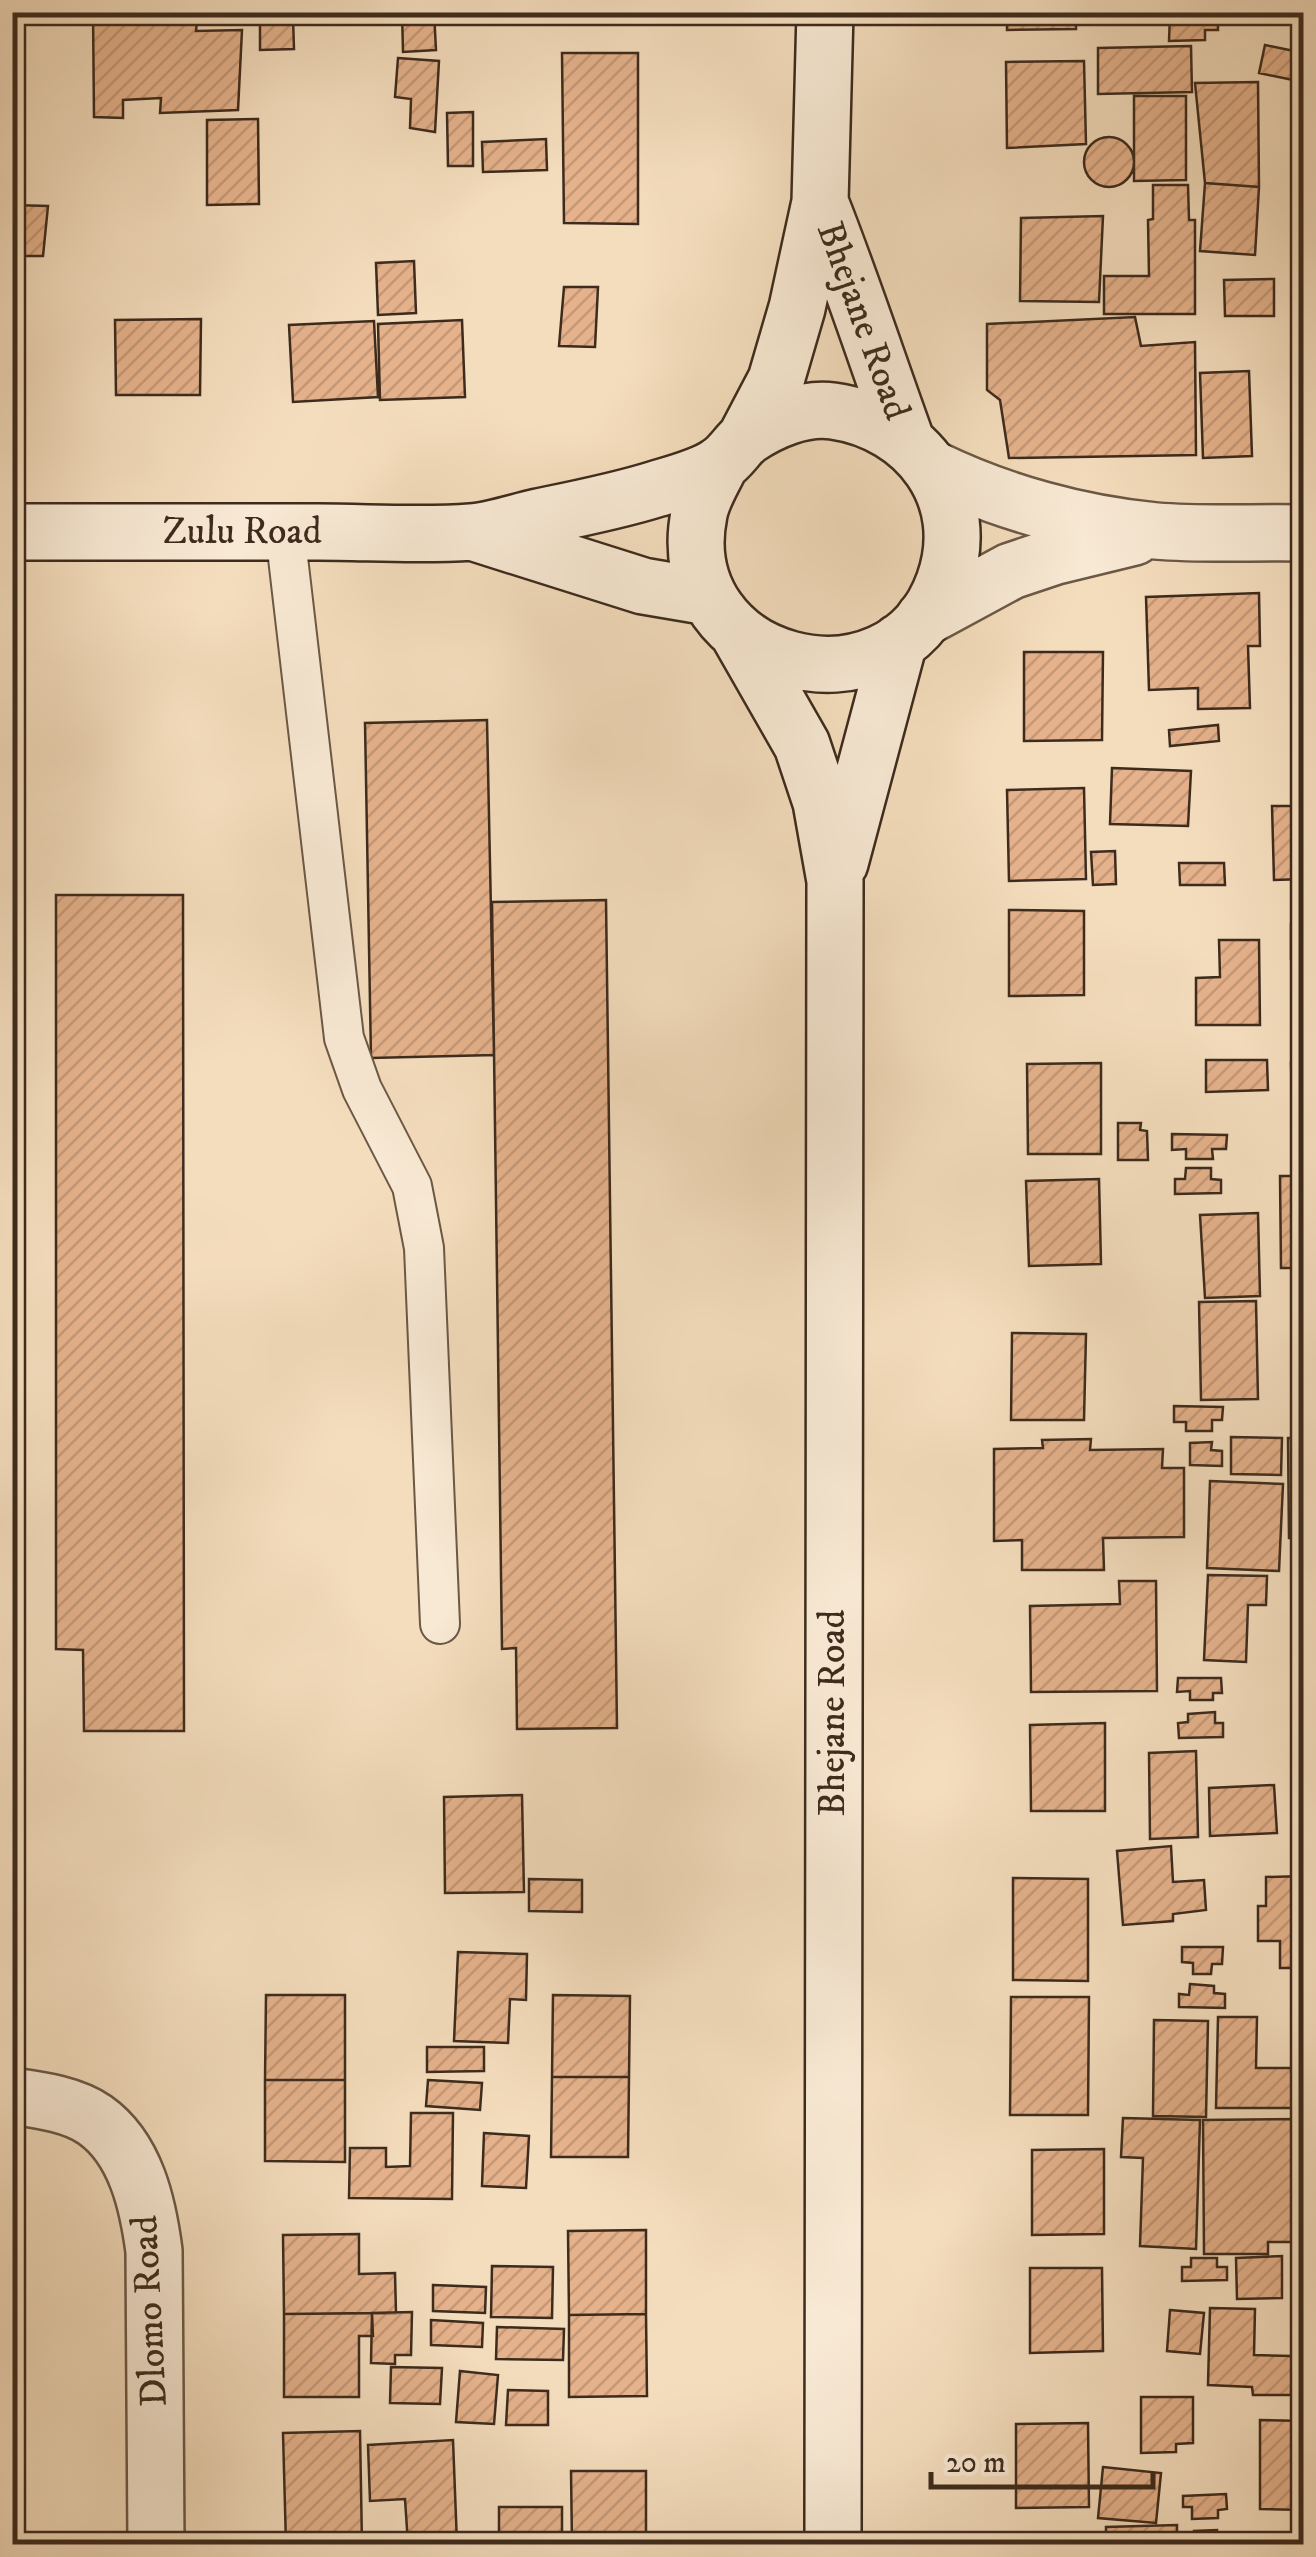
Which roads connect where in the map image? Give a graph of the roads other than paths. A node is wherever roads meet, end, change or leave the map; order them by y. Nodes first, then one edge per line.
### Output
1 (825, 12) edge
2 (820, 202) junction
3 (733, 452) junction
4 (919, 455) junction
5 (1156, 531) junction
6 (12, 532) edge
7 (286, 532) junction
8 (472, 532) junction
9 (1304, 532) edge
10 (722, 615) junction
11 (911, 630) junction
12 (835, 881) junction
13 (440, 1624) dead end
14 (12, 2096) edge
15 (156, 2544) edge
16 (834, 2544) edge

1 - 2 street, Bhejane Road
2 - 3 street, Bhejane Road
2 - 4 street, Bhejane Road
3 - 4 street
3 - 8 street, Zulu Road
3 - 10 street
4 - 5 street
4 - 11 street
5 - 9 street
5 - 11 street
6 - 7 street, Zulu Road
7 - 8 street, Zulu Road
7 - 13 lane
8 - 10 street, Zulu Road
10 - 11 street
10 - 12 street, Bhejane Road
11 - 12 street, Bhejane Road
12 - 16 street, Bhejane Road
14 - 15 street, Dlomo Road

